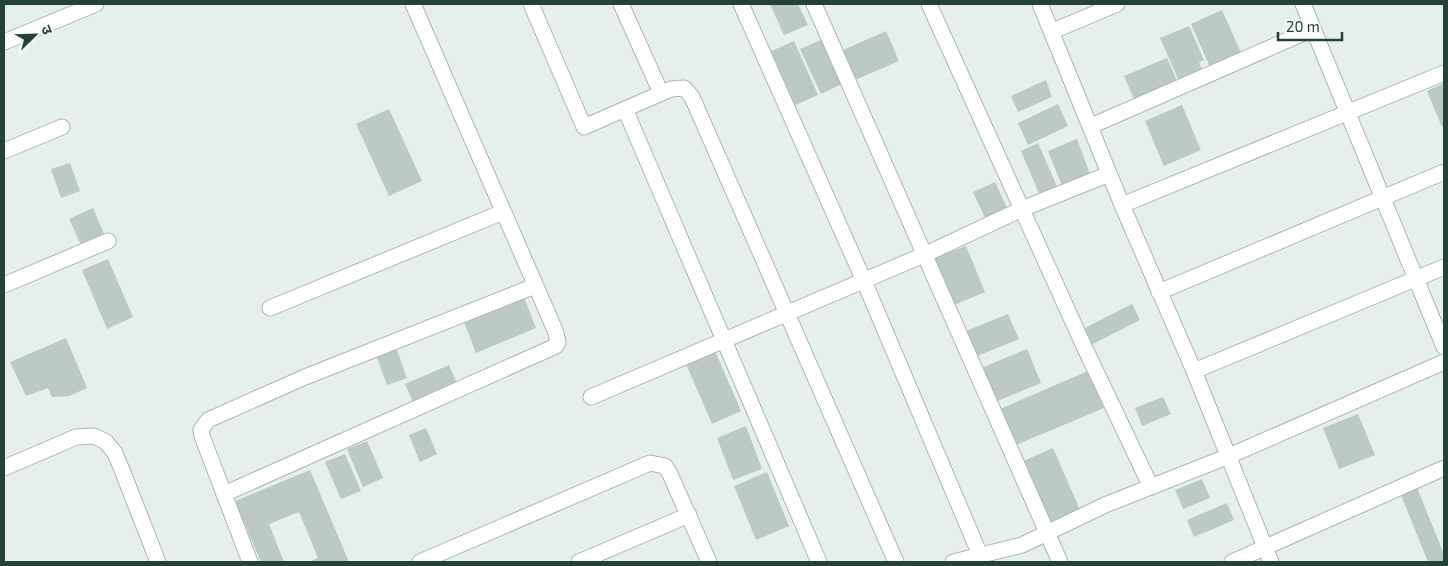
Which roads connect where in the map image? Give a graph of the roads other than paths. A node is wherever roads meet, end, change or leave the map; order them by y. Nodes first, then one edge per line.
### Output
1 (96, 4) edge
2 (413, 4) edge
3 (531, 4) edge
4 (622, 4) edge
5 (741, 4) edge
6 (814, 4) edge
7 (930, 4) edge
8 (1040, 4) edge
9 (1117, 4) edge
10 (1303, 4) edge
11 (1313, 29) junction
12 (1053, 31) junction
13 (4, 42) edge
14 (1444, 73) edge
15 (661, 93) junction
16 (625, 109) junction
17 (1349, 113) junction
18 (1091, 126) junction
19 (62, 127) dead end
20 (4, 151) edge
21 (1444, 172) edge
22 (1109, 174) junction
23 (1382, 198) junction
24 (1122, 206) junction
25 (1022, 209) junction
26 (502, 212) junction
27 (108, 241) dead end
28 (926, 254) junction
29 (1444, 267) edge
30 (1414, 278) junction
31 (864, 281) junction
32 (4, 285) edge
33 (535, 286) junction
34 (1159, 292) junction
35 (270, 308) dead end
36 (787, 313) junction
37 (724, 340) junction
38 (1444, 347) edge
39 (1444, 362) edge
40 (1194, 371) junction
41 (591, 397) dead end
42 (1229, 456) junction
43 (4, 468) edge
44 (1444, 468) edge
45 (1151, 487) junction
46 (224, 494) junction
47 (689, 515) junction
48 (1048, 533) junction
49 (980, 555) junction
50 (1269, 555) edge
51 (158, 562) edge
52 (250, 562) edge
53 (420, 562) edge
54 (578, 562) edge
55 (709, 562) edge
56 (819, 562) edge
57 (896, 562) edge
58 (953, 562) edge
59 (1060, 562) edge
60 (1232, 562) edge

1 - 13 street
2 - 26 street
3 - 16 street
4 - 15 street
5 - 31 street
6 - 28 street
7 - 25 street
8 - 12 street
9 - 12 street
10 - 11 street
11 - 17 street
11 - 18 street
12 - 18 street
14 - 17 street
15 - 16 street
15 - 36 street
16 - 37 street
17 - 23 street
17 - 24 street
18 - 22 street
19 - 20 street
21 - 23 street
22 - 24 street
22 - 25 street
23 - 30 street
23 - 34 street
24 - 34 street
25 - 28 street
25 - 45 street
26 - 33 street
26 - 35 street
27 - 32 street
28 - 31 street
28 - 48 street
29 - 30 street
30 - 38 street
30 - 40 street
31 - 36 street
31 - 49 street
33 - 46 street
33 - 46 street
34 - 40 street
36 - 37 street
36 - 57 street
37 - 41 street
37 - 56 street
39 - 42 street
40 - 42 street
42 - 45 street
42 - 50 street
43 - 51 street
44 - 50 street
45 - 48 street
46 - 52 street
47 - 53 street
47 - 54 street
47 - 55 street
48 - 49 street
48 - 59 street
49 - 58 street
50 - 60 street

